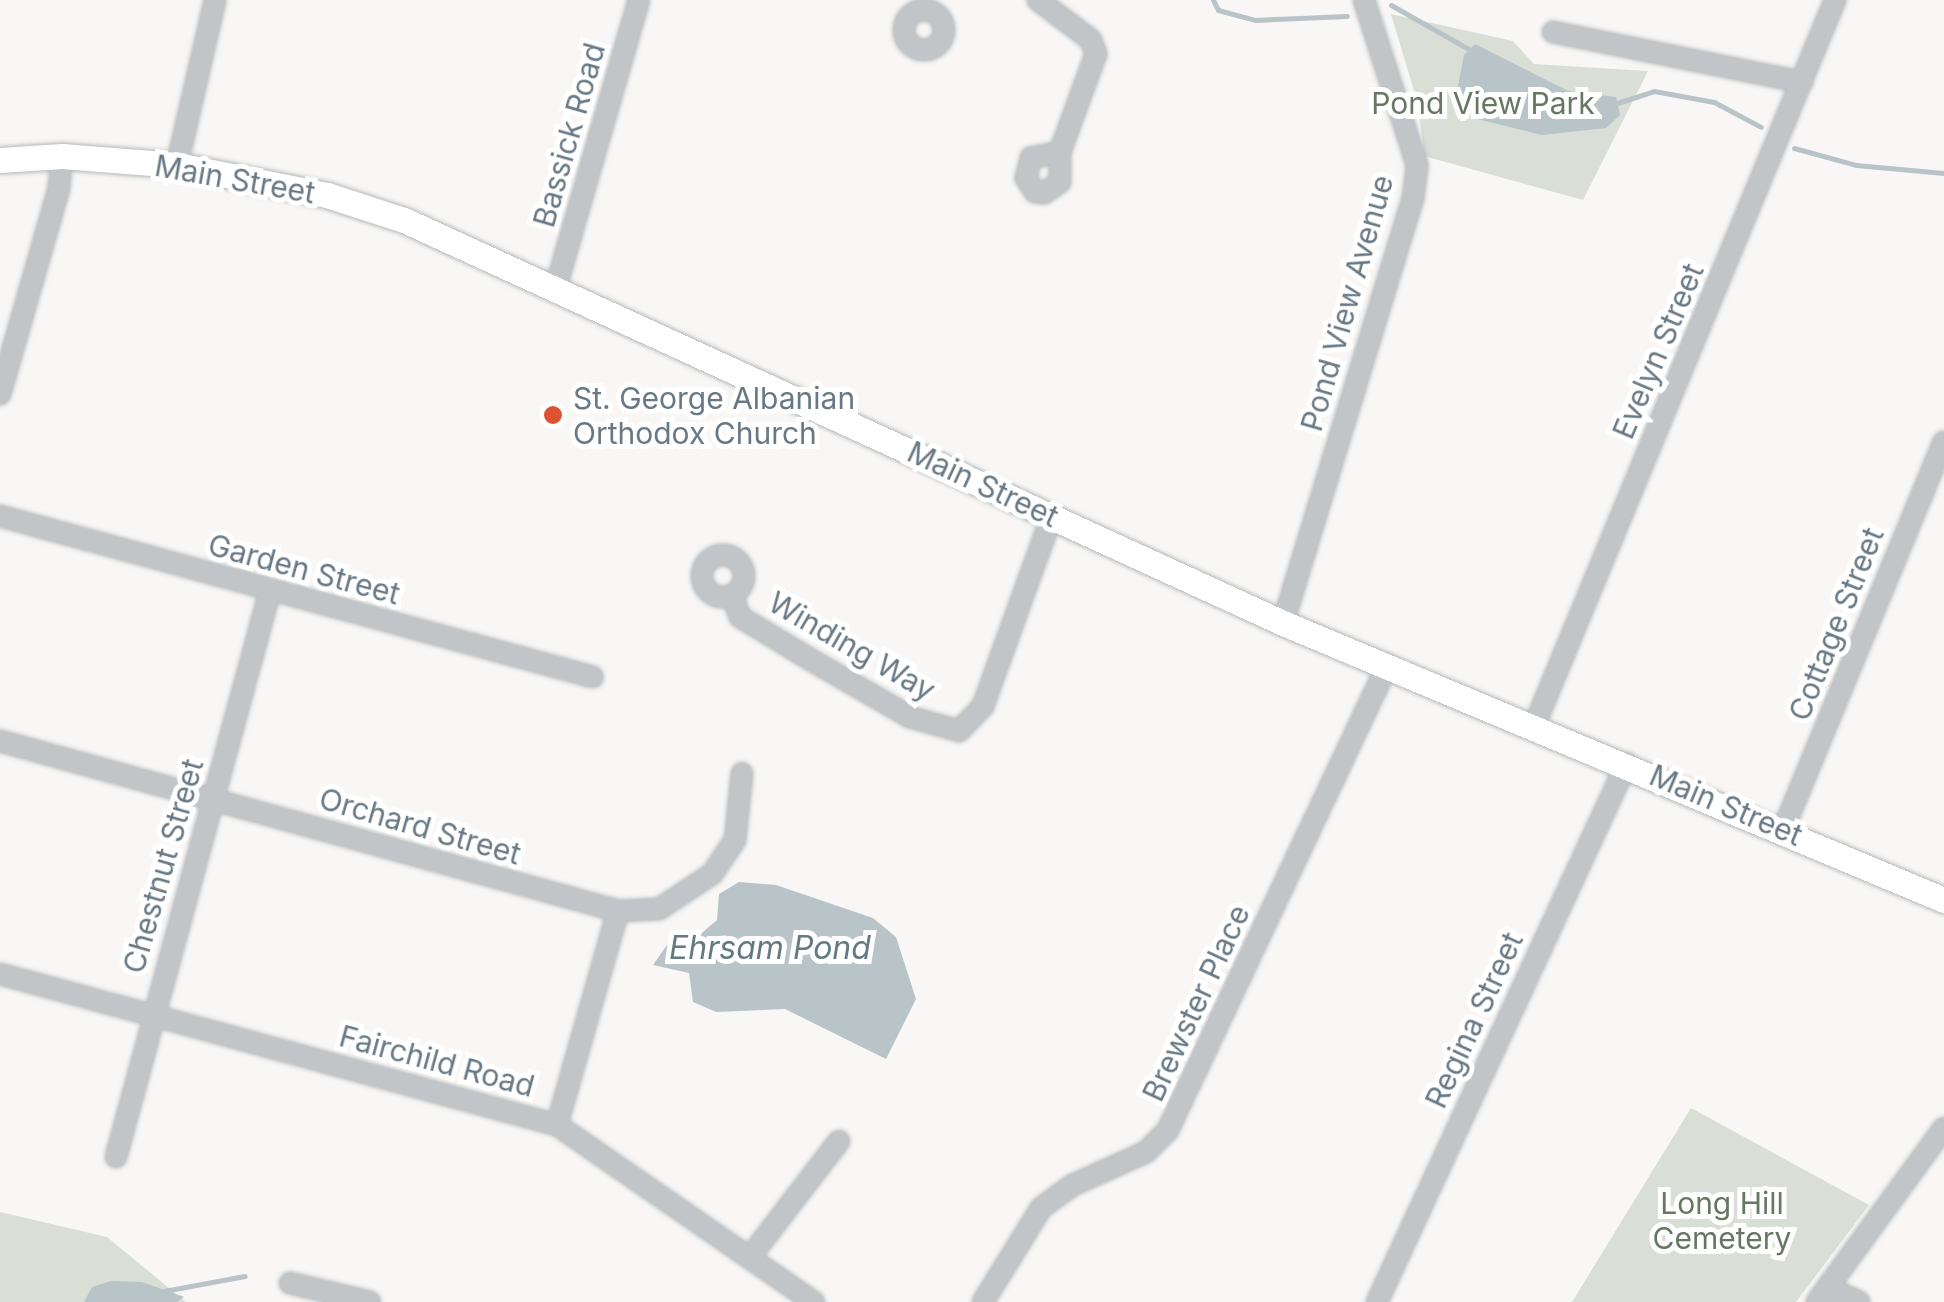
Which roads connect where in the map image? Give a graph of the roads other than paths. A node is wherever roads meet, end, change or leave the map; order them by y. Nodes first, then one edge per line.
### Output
1 (214, 0) edge
2 (639, 0) edge
3 (1038, 0) edge
4 (1364, 0) edge
5 (1835, 0) edge
6 (1553, 32) dead end
7 (1802, 82) junction
8 (1060, 152) dead end
9 (62, 156) junction
10 (0, 160) edge
11 (177, 165) junction
12 (556, 287) junction
13 (0, 394) edge
14 (1944, 442) edge
15 (1052, 515) junction
16 (0, 516) edge
17 (270, 591) junction
18 (732, 595) dead end
19 (1283, 623) junction
20 (1388, 664) junction
21 (594, 678) dead end
22 (1535, 724) junction
23 (0, 741) edge
24 (1627, 763) junction
25 (742, 772) dead end
26 (214, 798) junction
27 (1783, 830) junction
28 (1944, 900) edge
29 (618, 911) junction
30 (0, 974) edge
31 (152, 1015) junction
32 (557, 1125) junction
33 (1941, 1139) edge
34 (839, 1141) dead end
35 (116, 1157) dead end
36 (750, 1257) junction
37 (290, 1283) dead end
38 (1822, 1295) edge
39 (370, 1302) edge
40 (814, 1302) edge
41 (984, 1302) edge
42 (1376, 1302) edge
43 (1859, 1302) edge

1 - 11 street
2 - 12 street, Bassick Road
3 - 8 street
4 - 19 street, Pond View Avenue
5 - 7 street, Evelyn Street
6 - 7 street
7 - 22 street, Evelyn Street
9 - 10 main road, Main Street
9 - 11 main road, Main Street
9 - 13 street
11 - 12 main road, Main Street
12 - 15 main road, Main Street
14 - 27 street, Cottage Street
15 - 18 street, Winding Way
15 - 19 main road, Main Street
16 - 17 street, Garden Street
17 - 21 street, Garden Street
17 - 26 street, Chestnut Street
19 - 20 main road, Main Street
20 - 22 main road, Main Street
20 - 41 street, Brewster Place
22 - 24 main road, Main Street
23 - 26 street, Orchard Street
24 - 27 main road, Main Street
24 - 42 street, Regina Street
25 - 29 street, Orchard Street
26 - 29 street, Orchard Street
26 - 31 street, Chestnut Street
27 - 28 main road, Main Street
29 - 32 street
30 - 31 street, Fairchild Road
31 - 32 street, Fairchild Road
31 - 35 street, Chestnut Street
32 - 36 street, Fairchild Road
33 - 38 street
34 - 36 street
36 - 40 street, Fairchild Road
37 - 39 street
38 - 43 street

